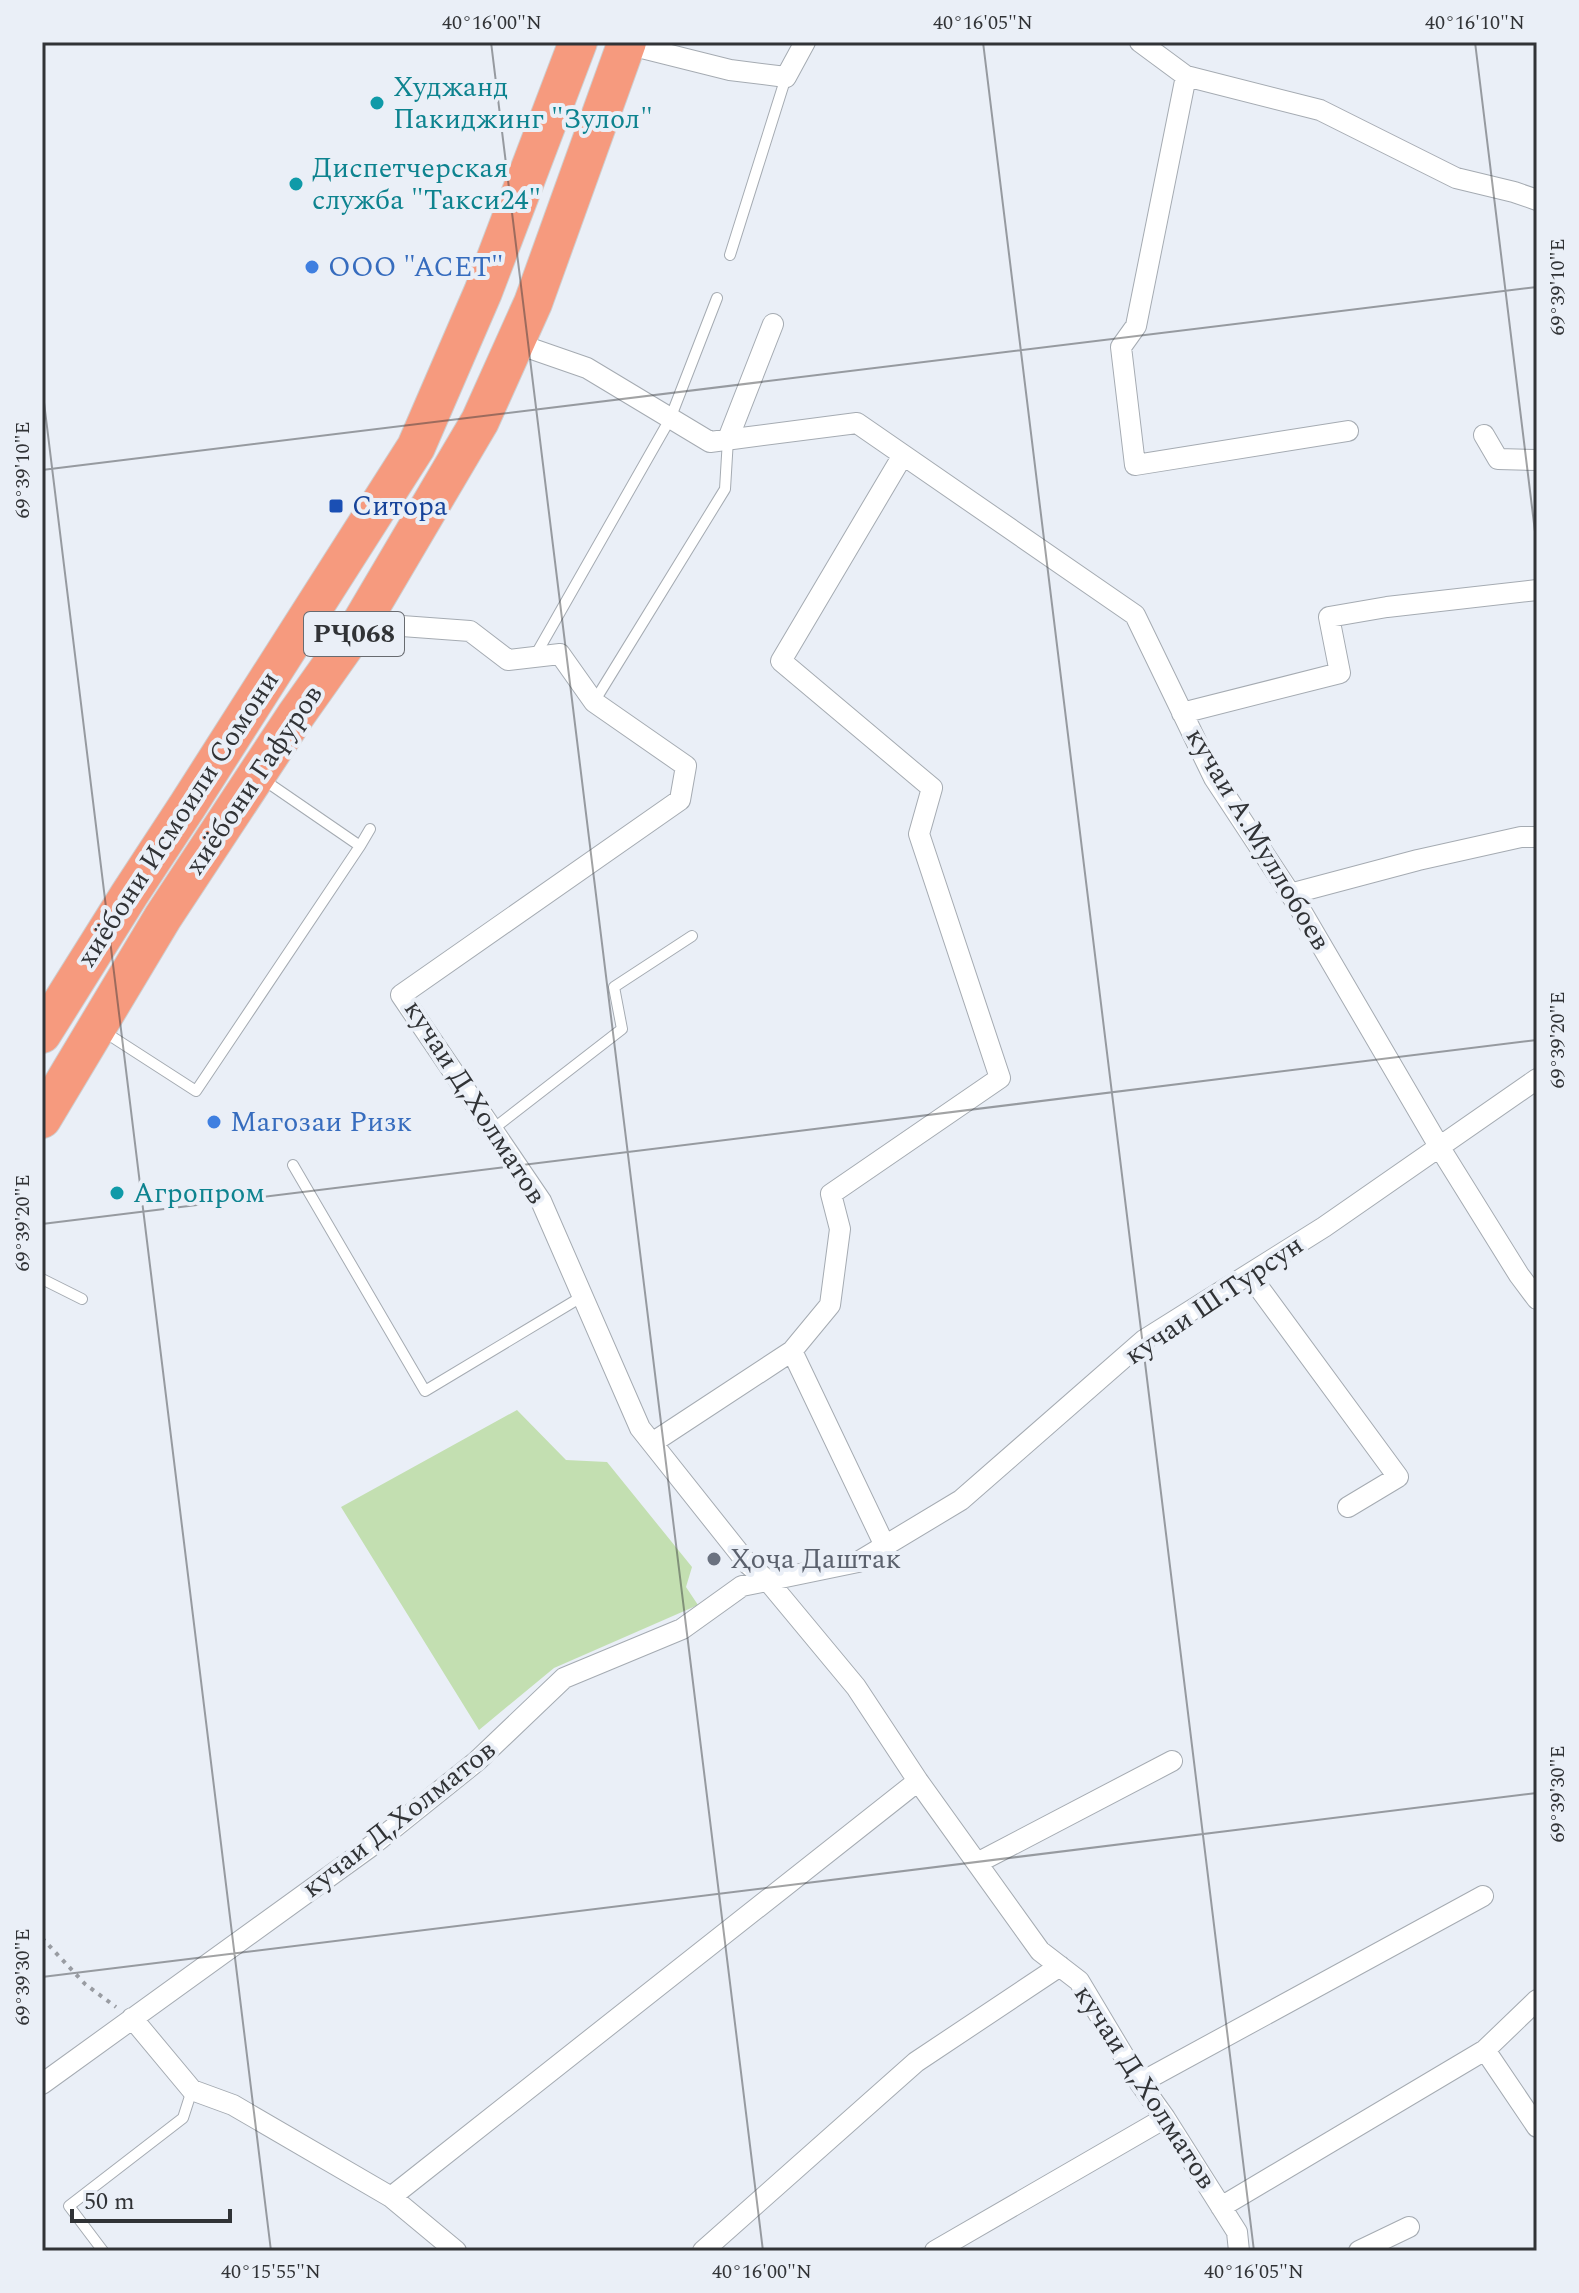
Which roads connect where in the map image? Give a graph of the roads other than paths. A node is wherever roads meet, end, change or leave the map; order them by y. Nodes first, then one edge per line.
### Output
1 (578, 42) edge
2 (805, 42) edge
3 (1140, 42) edge
4 (627, 43) edge
5 (1186, 76) junction
6 (786, 77) junction
7 (558, 97) junction
8 (602, 115) junction
9 (1537, 200) edge
10 (730, 255) dead end
11 (717, 298) dead end
12 (773, 324) dead end
13 (515, 343) junction
14 (670, 419) junction
15 (1348, 431) dead end
16 (1484, 435) dead end
17 (719, 440) junction
18 (903, 455) junction
19 (1537, 460) edge
20 (1537, 590) edge
21 (361, 623) junction
22 (535, 657) junction
23 (594, 702) junction
24 (1182, 713) junction
25 (256, 774) junction
26 (370, 829) dead end
27 (1537, 837) edge
28 (360, 846) junction
29 (1290, 894) junction
30 (129, 895) junction
31 (163, 917) junction
32 (692, 936) dead end
33 (97, 1027) junction
34 (42, 1034) edge
35 (1537, 1079) edge
36 (42, 1119) edge
37 (493, 1129) junction
38 (1440, 1148) junction
39 (293, 1165) dead end
40 (1249, 1274) junction
41 (42, 1279) edge
42 (583, 1296) junction
43 (82, 1299) dead end
44 (1537, 1299) edge
45 (792, 1351) junction
46 (652, 1443) junction
47 (1348, 1507) dead end
48 (885, 1546) junction
49 (768, 1581) junction
50 (1172, 1761) dead end
51 (918, 1781) junction
52 (977, 1863) junction
53 (1483, 1896) dead end
54 (1060, 1966) junction
55 (1537, 2000) edge
56 (132, 2018) junction
57 (1485, 2050) junction
58 (1140, 2083) junction
59 (42, 2084) edge
60 (192, 2090) junction
61 (1165, 2118) junction
62 (1537, 2127) edge
63 (391, 2197) junction
64 (1221, 2207) junction
65 (1409, 2227) dead end
66 (103, 2251) edge
67 (456, 2251) edge
68 (703, 2251) edge
69 (935, 2251) edge
70 (1239, 2251) edge
71 (1359, 2251) edge

1 - 7 highway, хиёбони Исмоили Сомони / РҶ068
2 - 6 street
3 - 5 street
4 - 6 street
4 - 8 highway, хиёбони Гафуров / РҶ068
5 - 9 street
5 - 15 street
6 - 10 lane
7 - 8 highway
7 - 30 highway, хиёбони Исмоили Сомони / РҶ068
8 - 13 highway, хиёбони Гафуров / РҶ068
11 - 14 lane
12 - 17 street
13 - 14 street
13 - 21 highway, хиёбони Гафуров / РҶ068
14 - 17 street
14 - 22 lane
16 - 19 street
17 - 18 street, кучаи А.Муллобоев
17 - 23 lane
18 - 24 street, кучаи А.Муллобоев
18 - 45 street
20 - 24 street
21 - 22 street
21 - 25 highway, хиёбони Гафуров / РҶ068
22 - 23 street
23 - 37 street, кучаи Д,Холматов
24 - 29 street, кучаи А.Муллобоев
25 - 28 lane
25 - 31 highway, хиёбони Гафуров / РҶ068
26 - 28 lane
27 - 29 street
28 - 33 lane
29 - 38 street, кучаи А.Муллобоев
30 - 31 highway
30 - 34 highway, хиёбони Исмоили Сомони / РҶ068
31 - 33 highway, хиёбони Гафуров / РҶ068
32 - 37 lane
33 - 36 highway, хиёбони Гафуров / РҶ068
35 - 38 street, кучаи Ш.Турсун
37 - 42 street, кучаи Д,Холматов
38 - 40 street, кучаи Ш.Турсун
38 - 44 street, кучаи А.Муллобоев
39 - 42 lane
40 - 47 street
40 - 48 street, кучаи Ш.Турсун
41 - 43 lane
42 - 46 street, кучаи Д,Холматов
45 - 46 street
45 - 48 street
46 - 49 street, кучаи Д,Холматов
48 - 49 street, кучаи Ш.Турсун
49 - 51 street, кучаи Д,Холматов
49 - 56 street, кучаи Д,Холматов
50 - 52 street
51 - 52 street, кучаи Д,Холматов
51 - 63 street
52 - 54 street, кучаи Д,Холматов
53 - 58 street
54 - 58 street, кучаи Д,Холматов
54 - 68 street
55 - 57 street
56 - 59 street, кучаи Д,Холматов
56 - 60 street
57 - 62 street
57 - 64 street
58 - 61 street, кучаи Д,Холматов
60 - 63 street
60 - 66 lane
61 - 64 street, кучаи Д,Холматов
61 - 69 street
63 - 67 street
64 - 70 street, кучаи Д,Холматов
65 - 71 street

